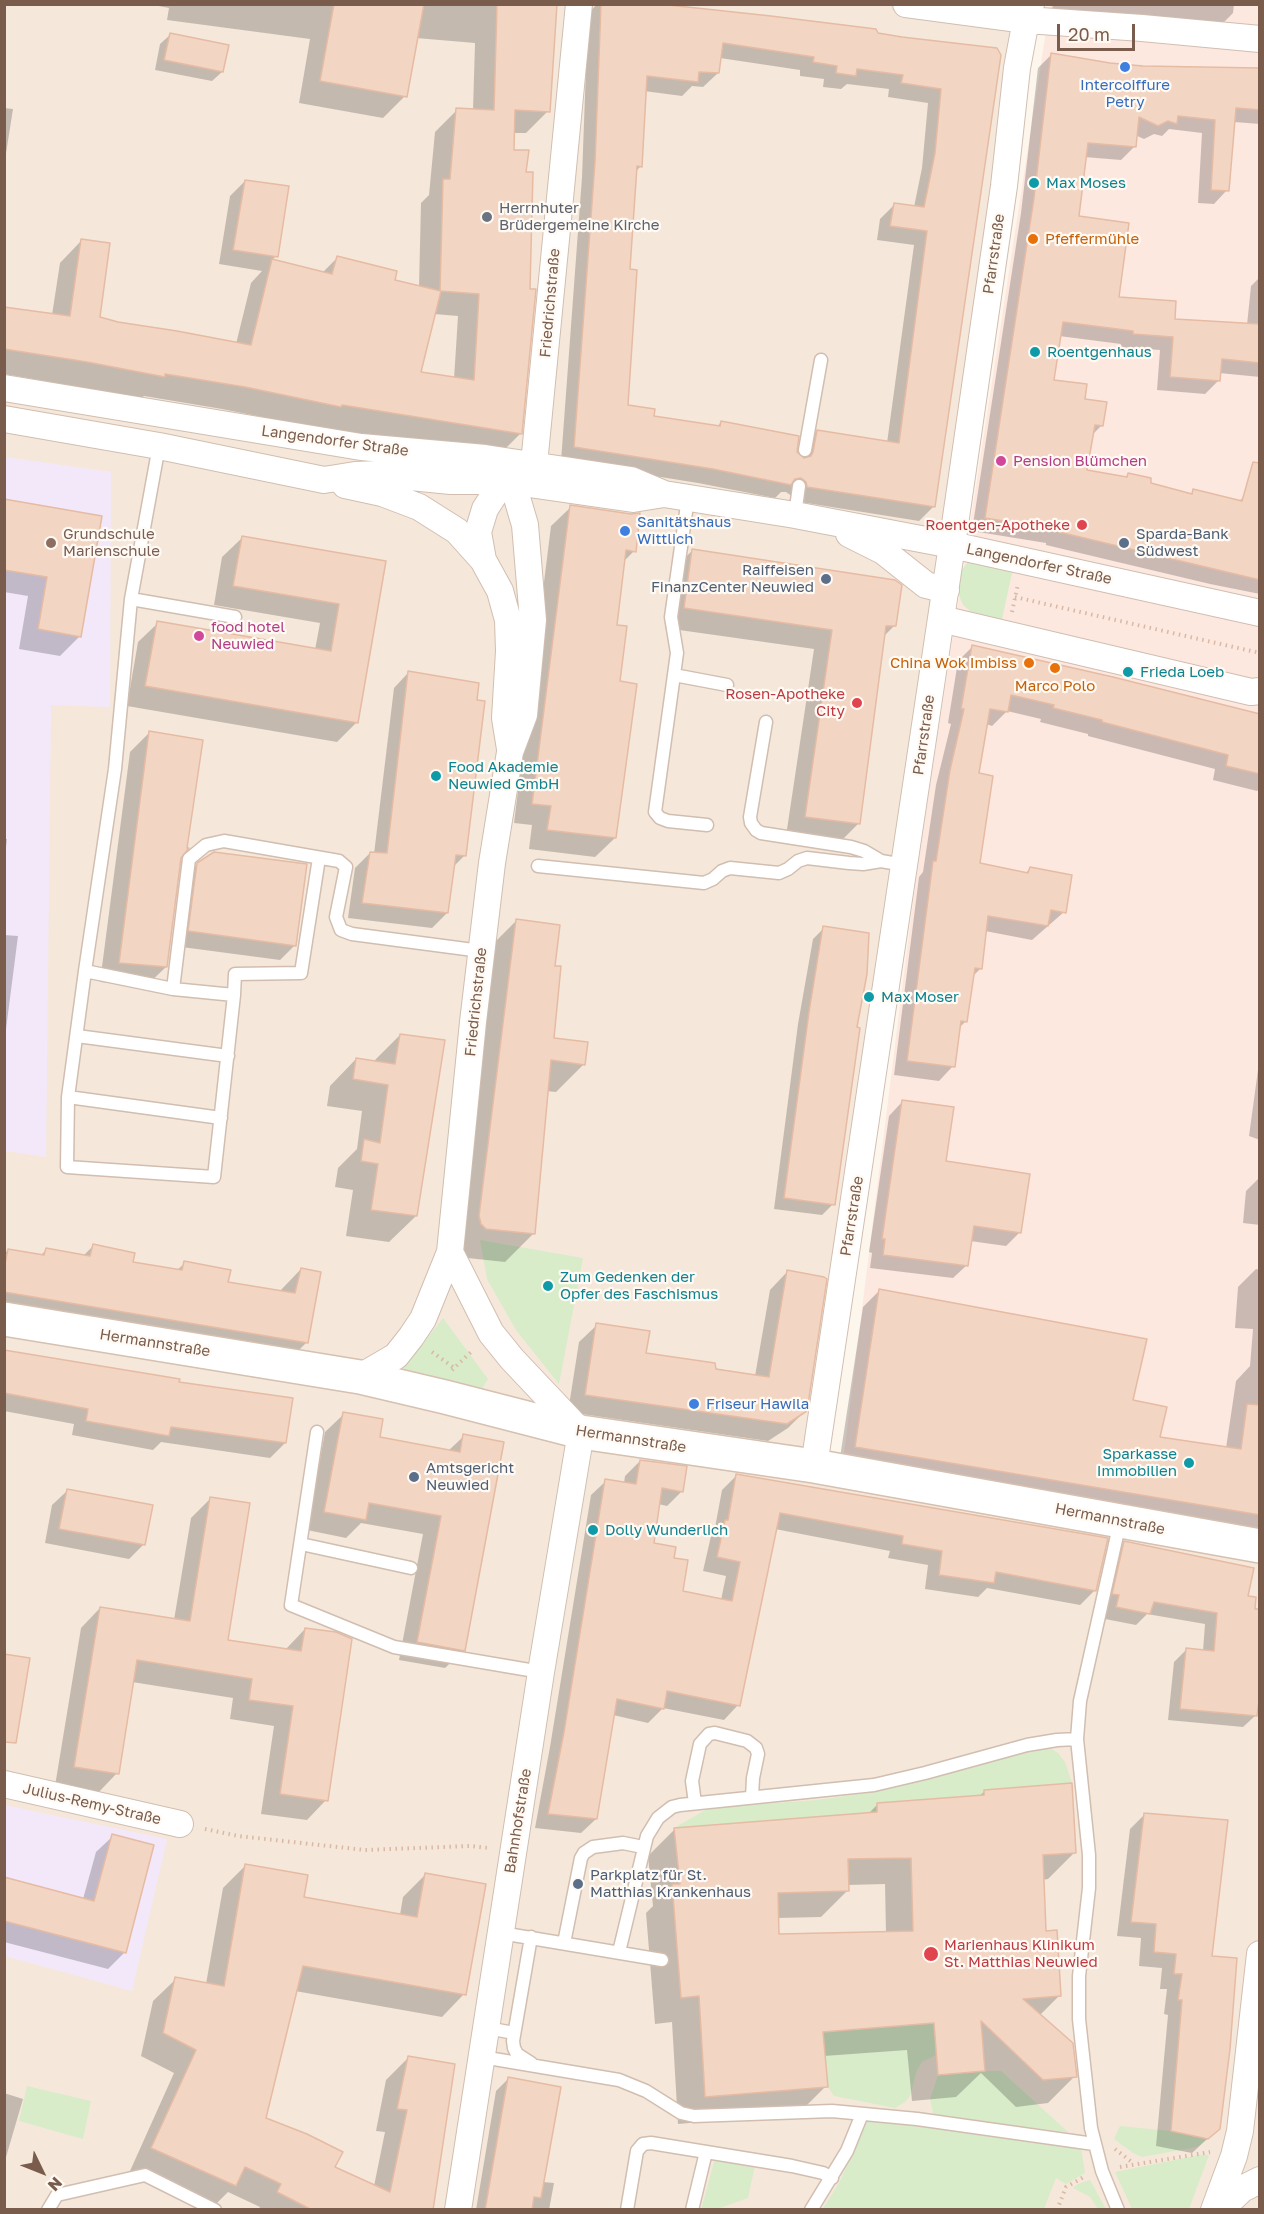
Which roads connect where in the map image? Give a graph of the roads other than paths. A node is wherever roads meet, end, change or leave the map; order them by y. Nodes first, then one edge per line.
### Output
1 (579, 4) edge
2 (906, 4) edge
3 (1028, 12) edge
4 (1260, 39) edge
5 (821, 360) dead end
6 (4, 388) edge
7 (4, 419) edge
8 (159, 446) junction
9 (805, 450) dead end
10 (484, 458) junction
11 (534, 464) junction
12 (324, 480) junction
13 (508, 481) junction
14 (549, 486) junction
15 (799, 486) dead end
16 (676, 496) junction
17 (806, 518) junction
18 (525, 525) junction
19 (952, 545) junction
20 (483, 560) junction
21 (946, 590) junction
22 (131, 599) junction
23 (1260, 613) edge
24 (235, 617) dead end
25 (941, 619) junction
26 (674, 675) junction
27 (727, 685) dead end
28 (1260, 691) edge
29 (766, 722) dead end
30 (510, 752) junction
31 (707, 825) dead end
32 (319, 858) junction
33 (893, 863) junction
34 (538, 866) dead end
35 (481, 951) junction
36 (85, 971) junction
37 (173, 989) junction
38 (234, 995) junction
39 (77, 1036) junction
40 (228, 1056) junction
41 (68, 1097) junction
42 (221, 1118) junction
43 (450, 1252) junction
44 (4, 1318) edge
45 (360, 1377) junction
46 (317, 1432) dead end
47 (581, 1432) junction
48 (814, 1466) junction
49 (1120, 1520) junction
50 (301, 1544) junction
51 (1260, 1546) edge
52 (411, 1568) dead end
53 (541, 1672) junction
54 (1077, 1739) junction
55 (4, 1784) edge
56 (752, 1797) junction
57 (695, 1803) junction
58 (180, 1824) road end
59 (643, 1847) junction
60 (501, 1933) junction
61 (531, 1937) junction
62 (565, 1937) junction
63 (619, 1952) junction
64 (1260, 1954) edge
65 (662, 1960) dead end
66 (487, 2028) junction
67 (514, 2033) junction
68 (482, 2057) junction
69 (534, 2066) junction
70 (1244, 2110) junction
71 (862, 2114) junction
72 (1094, 2144) junction
73 (1260, 2146) edge
74 (706, 2152) junction
75 (832, 2178) junction
76 (1260, 2180) edge
77 (48, 2210) edge
78 (215, 2210) edge
79 (458, 2210) edge
80 (627, 2210) edge
81 (692, 2210) edge
82 (811, 2210) edge
83 (1118, 2210) edge
84 (1214, 2210) edge
85 (1221, 2210) edge

1 - 11 street, Friedrichstraße
2 - 3 street
3 - 4 street
3 - 19 street, Pfarrstraße
5 - 9 lane
6 - 10 street, Langendorfer Straße
7 - 8 street, Langendorfer Straße
8 - 12 street, Langendorfer Straße
8 - 22 lane
10 - 11 street, Langendorfer Straße
10 - 13 street, Friedrichstraße
11 - 13 street, Friedrichstraße
11 - 16 street, Langendorfer Straße
12 - 13 street, Langendorfer Straße
12 - 20 street, Friedrichstraße
13 - 14 street, Langendorfer Straße
13 - 18 street, Friedrichstraße
13 - 20 street, Friedrichstraße
14 - 16 street, Langendorfer Straße
14 - 18 street
15 - 17 lane
16 - 17 street, Langendorfer Straße
16 - 26 lane
17 - 19 street, Langendorfer Straße
17 - 21 street, Langendorfer Straße
18 - 30 street, Friedrichstraße
19 - 21 street, Pfarrstraße
19 - 23 street, Langendorfer Straße
20 - 30 street, Friedrichstraße
21 - 25 street, Pfarrstraße
22 - 24 lane
22 - 36 lane
25 - 28 street
25 - 33 street, Pfarrstraße
26 - 27 lane
26 - 31 lane
29 - 33 lane
30 - 35 street, Friedrichstraße
32 - 35 lane
32 - 37 lane
32 - 38 lane
33 - 34 lane
33 - 48 street, Pfarrstraße
35 - 43 street, Friedrichstraße
36 - 37 lane
36 - 39 lane
37 - 38 lane
38 - 40 lane
39 - 40 lane
39 - 41 lane
40 - 42 lane
41 - 42 lane
41 - 42 lane
43 - 45 street, Friedrichstraße
43 - 47 street
44 - 45 street, Hermannstraße
45 - 47 street, Hermannstraße
46 - 50 lane
47 - 48 street, Hermannstraße
47 - 53 street, Bahnhofstraße
48 - 49 street, Hermannstraße
49 - 51 street, Hermannstraße
49 - 54 lane
50 - 52 lane
50 - 53 lane
53 - 60 street, Bahnhofstraße
54 - 56 lane
54 - 72 lane
55 - 58 street, Julius-Remy-Straße
56 - 57 lane
56 - 57 lane
57 - 59 lane
59 - 62 lane
59 - 63 lane
60 - 61 lane
60 - 66 street, Bahnhofstraße
61 - 62 lane
61 - 67 lane
62 - 63 lane
63 - 65 lane
64 - 70 street
66 - 67 lane
66 - 68 street, Bahnhofstraße
67 - 69 lane
68 - 69 lane
68 - 79 street, Bahnhofstraße
69 - 71 lane
70 - 73 street
70 - 84 street
71 - 72 lane
71 - 75 lane
72 - 83 lane
74 - 75 lane
74 - 80 lane
74 - 81 lane
75 - 82 lane
76 - 85 street
77 - 78 lane

